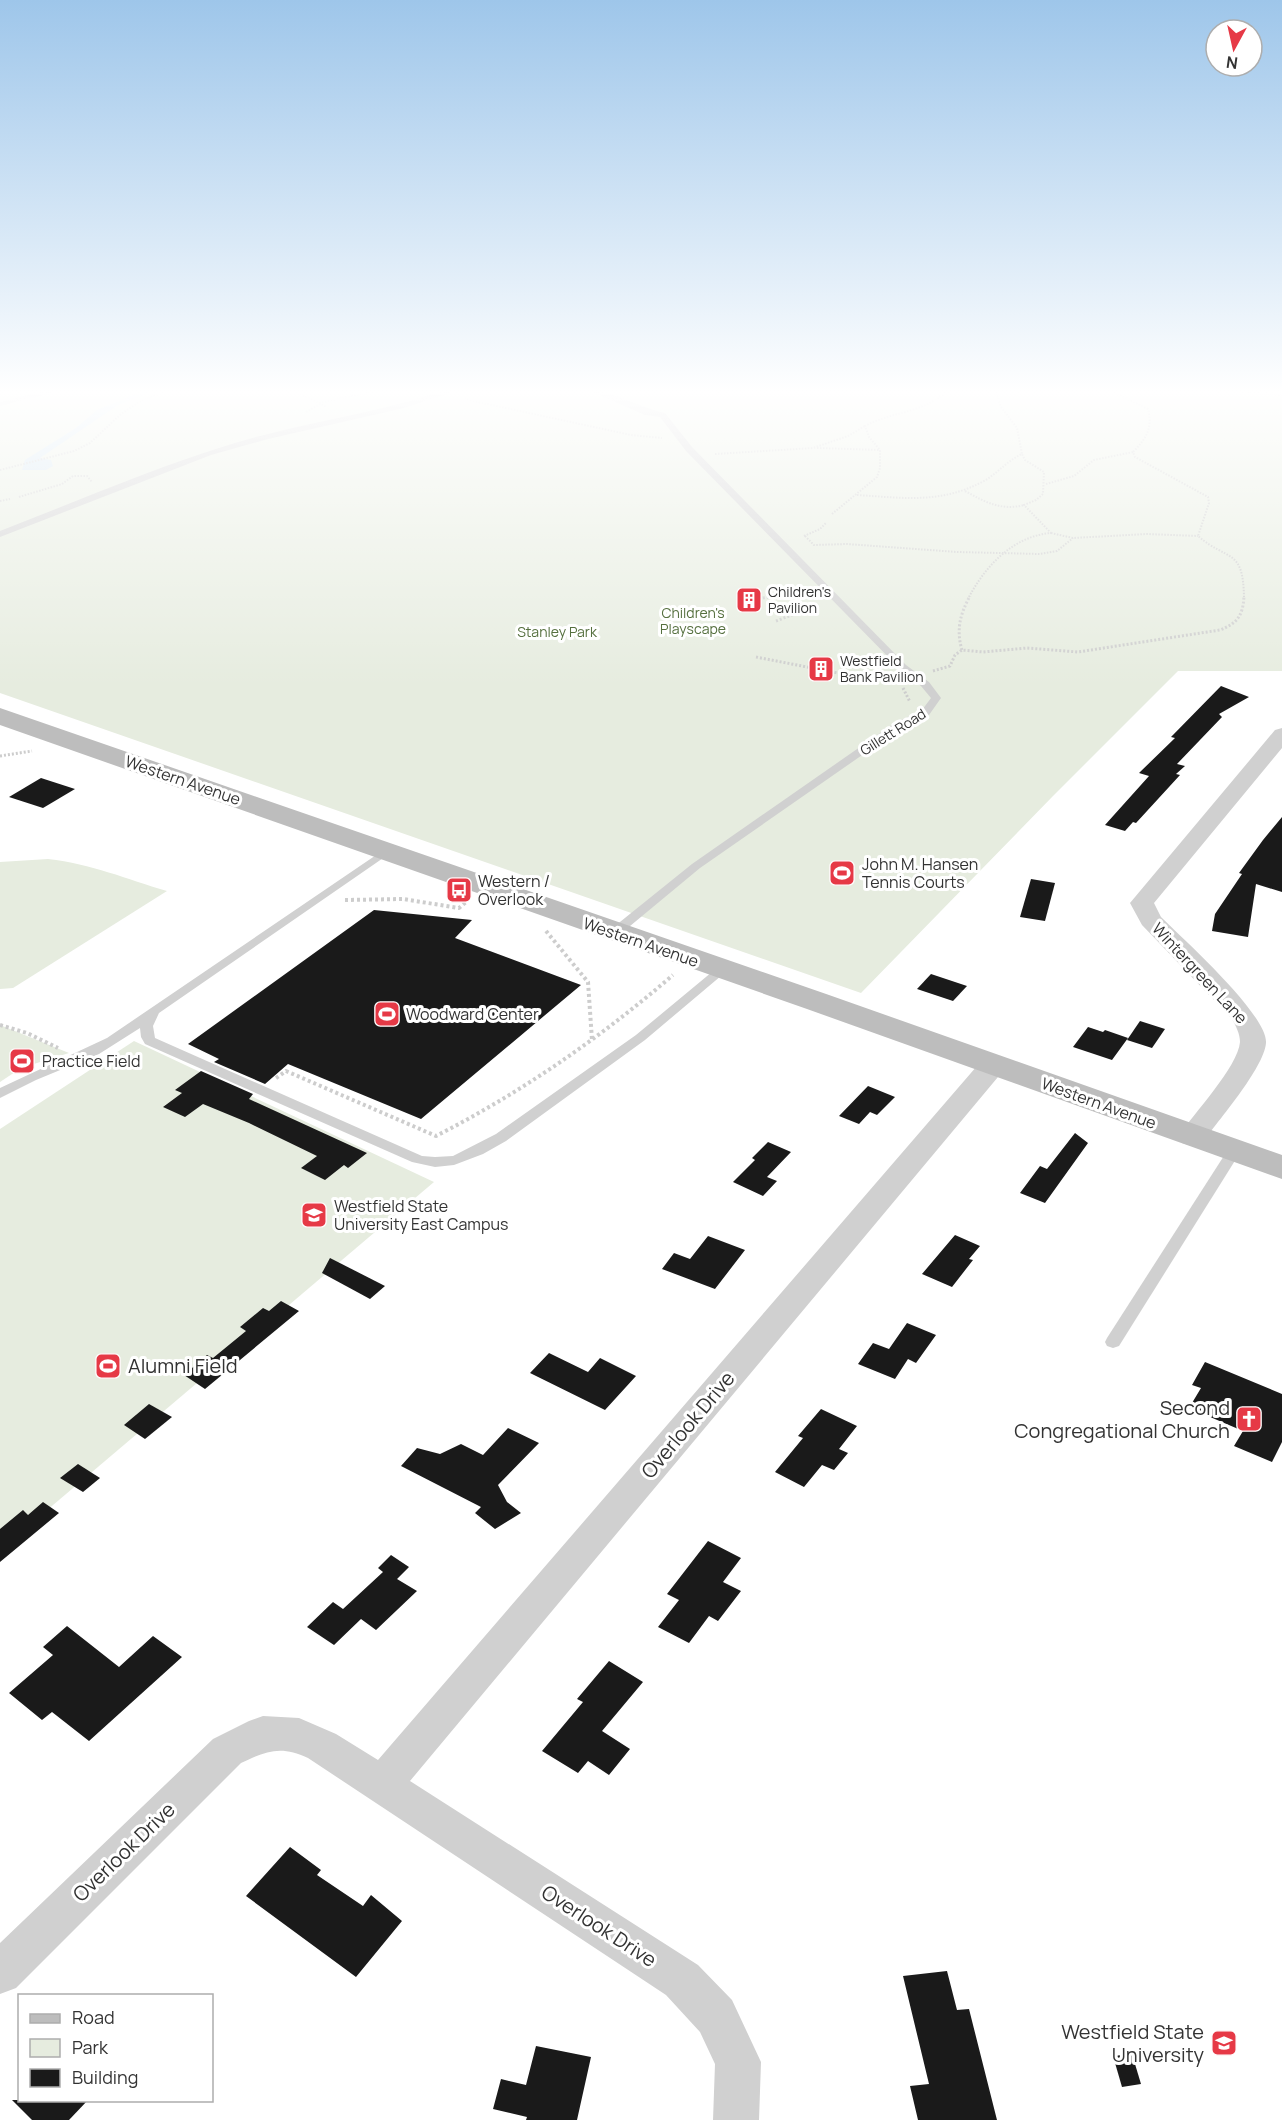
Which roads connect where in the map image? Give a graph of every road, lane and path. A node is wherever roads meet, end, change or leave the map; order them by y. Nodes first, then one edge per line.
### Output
1 (45, 489) edge
2 (112, 489) edge
3 (729, 489) edge
4 (864, 489) edge
5 (969, 489) edge
6 (1045, 489) edge
7 (1197, 489) edge
8 (965, 491) junction
9 (857, 495) junction
10 (19, 497) dead end
11 (10, 499) dead end
12 (0, 501) edge
13 (1024, 505) junction
14 (832, 514) dead end
15 (826, 522) dead end
16 (1051, 533) junction
17 (0, 534) edge
18 (805, 536) junction
19 (1198, 536) junction
20 (1073, 538) junction
21 (785, 546) junction
22 (1006, 552) junction
23 (802, 593) dead end
24 (739, 601) dead end
25 (813, 607) dead end
26 (776, 621) dead end
27 (962, 650) junction
28 (756, 657) dead end
29 (924, 672) dead end
30 (882, 677) dead end
31 (907, 682) dead end
32 (910, 702) dead end
33 (0, 716) edge
34 (1282, 734) edge
35 (37, 750) dead end
36 (0, 756) edge
37 (385, 852) junction
38 (336, 901) dead end
39 (466, 902) dead end
40 (544, 929) dead end
41 (614, 933) junction
42 (722, 970) junction
43 (673, 974) dead end
44 (153, 1011) junction
45 (0, 1025) edge
46 (592, 1041) junction
47 (69, 1053) dead end
48 (993, 1065) junction
49 (269, 1084) dead end
50 (0, 1095) edge
51 (1192, 1137) junction
52 (1234, 1151) junction
53 (1282, 1167) edge
54 (1113, 1342) dead end
55 (382, 1785) junction
56 (0, 1973) edge
57 (736, 2120) edge

1 - 10 path
2 - 17 lane
3 - 21 lane, Gillett Road
4 - 9 path
5 - 8 path
6 - 13 path
7 - 19 path
8 - 9 path
8 - 13 path
9 - 14 path
11 - 12 path
13 - 16 path
15 - 18 path
16 - 20 path
16 - 22 path
18 - 21 path
18 - 22 path
19 - 20 path
19 - 27 path
20 - 22 path
21 - 41 lane, Gillett Road
22 - 27 path
23 - 24 path
25 - 26 path
27 - 29 path
28 - 30 path
31 - 32 path
33 - 37 main road, Western Avenue
34 - 51 street, Wintergreen Lane
35 - 36 path
37 - 41 main road, Western Avenue
37 - 44 lane
38 - 39 path
40 - 46 path
41 - 42 main road, Western Avenue
42 - 44 lane
42 - 48 main road, Western Avenue
43 - 46 path
44 - 50 lane
45 - 47 path
46 - 49 path
48 - 51 main road, Western Avenue
48 - 55 street, Overlook Drive
51 - 52 main road, Western Avenue
52 - 53 main road, Western Avenue
52 - 54 lane
55 - 56 street, Overlook Drive
55 - 57 street, Overlook Drive

